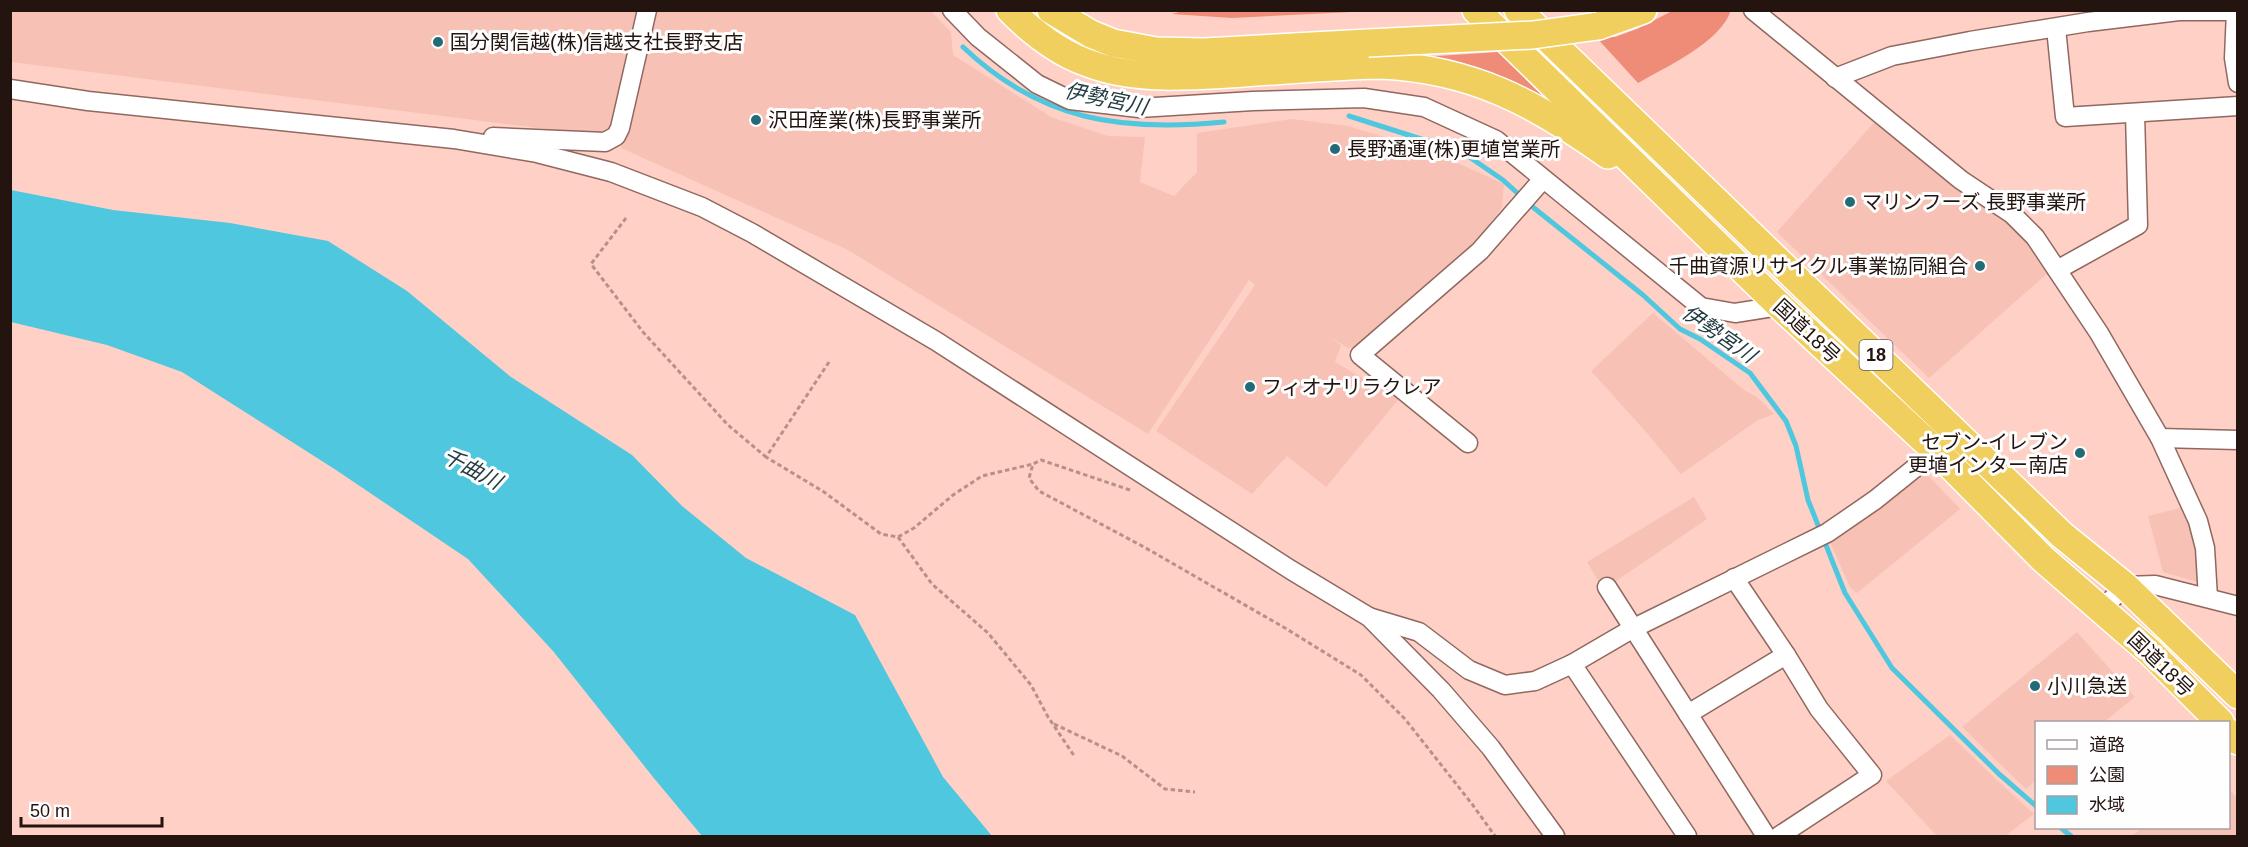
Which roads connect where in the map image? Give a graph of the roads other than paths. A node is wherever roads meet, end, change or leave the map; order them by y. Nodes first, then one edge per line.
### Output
1 (647, 10) edge
2 (952, 10) edge
3 (1010, 10) edge
4 (1051, 10) edge
5 (1085, 10) edge
6 (1476, 10) edge
7 (1518, 10) edge
8 (1533, 10) edge
9 (1643, 10) edge
10 (1753, 10) edge
11 (2237, 11) edge
12 (2087, 16) edge
13 (1588, 18) edge
14 (2056, 28) junction
15 (1366, 34) junction
16 (1835, 78) junction
17 (2238, 83) edge
18 (10, 89) edge
19 (2238, 106) edge
20 (1619, 108) junction
21 (2134, 113) junction
22 (469, 142) junction
23 (1537, 185) junction
24 (1679, 207) junction
25 (2056, 270) junction
26 (1780, 306) junction
27 (2160, 438) junction
28 (2238, 440) edge
29 (1468, 443) dead end
30 (1936, 451) junction
31 (1734, 578) junction
32 (2125, 586) junction
33 (1607, 587) dead end
34 (2208, 598) junction
35 (2238, 606) edge
36 (2101, 610) junction
37 (1369, 617) junction
38 (1632, 629) junction
39 (2185, 645) junction
40 (1786, 655) junction
41 (1572, 664) junction
42 (2238, 672) edge
43 (2238, 695) edge
44 (1688, 714) junction
45 (2218, 721) edge
46 (1556, 837) edge
47 (1687, 837) edge
48 (1766, 837) edge
49 (1779, 837) edge

1 - 22 street
2 - 23 street
3 - 24 highway
4 - 15 highway
5 - 15 highway
6 - 24 highway, 国道18号 / 18
7 - 20 highway, 国道18号 / 18
8 - 20 highway
9 - 13 highway
10 - 16 street
11 - 12 street
11 - 17 street
12 - 14 street
13 - 15 highway
14 - 16 street
14 - 21 street
16 - 25 street
18 - 22 street
19 - 21 street
20 - 32 highway, 国道18号 / 18
21 - 25 street
22 - 37 street
23 - 26 street
23 - 29 street
24 - 26 highway, 国道18号 / 18
25 - 27 street
26 - 30 highway, 国道18号 / 18
27 - 28 street
27 - 34 street
30 - 31 street
30 - 36 highway, 国道18号 / 18
31 - 38 street
31 - 40 street
32 - 34 street
32 - 36 street
32 - 39 highway, 国道18号 / 18
33 - 38 street
34 - 35 street
36 - 45 highway, 国道18号 / 18
37 - 41 street
37 - 46 street
38 - 41 street
38 - 44 street
39 - 42 highway
39 - 43 highway, 国道18号 / 18
40 - 44 street
40 - 49 street
41 - 47 street
44 - 48 street

